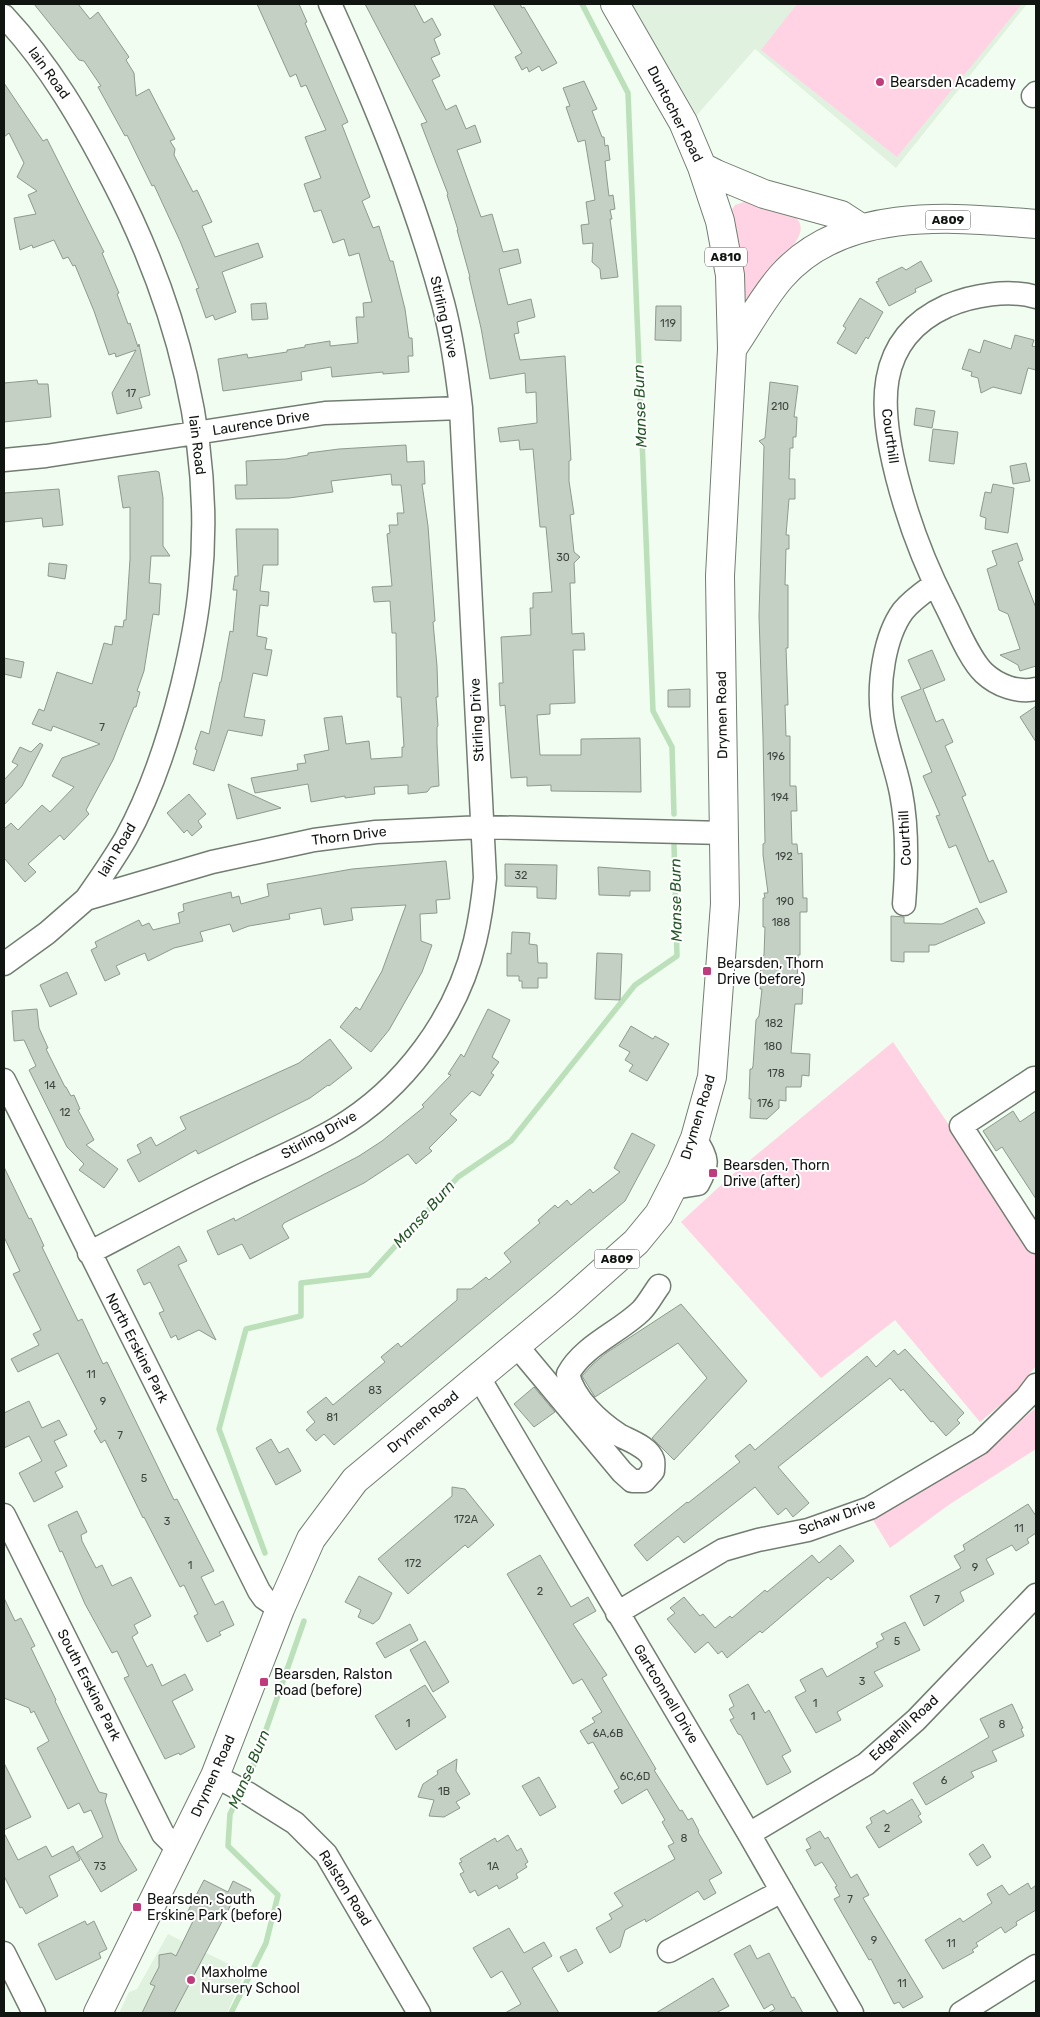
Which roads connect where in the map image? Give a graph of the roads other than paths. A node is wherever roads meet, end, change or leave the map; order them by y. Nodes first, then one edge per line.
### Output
1 (330, 4) edge
2 (615, 4) edge
3 (4, 16) edge
4 (702, 167) junction
5 (1036, 224) edge
6 (861, 228) junction
7 (1036, 297) edge
8 (732, 350) junction
9 (461, 408) junction
10 (197, 433) junction
11 (4, 460) edge
12 (935, 584) junction
13 (1036, 689) edge
14 (483, 828) junction
15 (724, 833) junction
16 (86, 899) junction
17 (904, 904) dead end
18 (4, 964) edge
19 (1034, 1078) dead end
20 (4, 1080) edge
21 (1036, 1242) edge
22 (89, 1253) junction
23 (659, 1286) dead end
24 (516, 1345) junction
25 (478, 1376) junction
26 (1036, 1385) edge
27 (4, 1515) edge
28 (1036, 1595) edge
29 (280, 1609) junction
30 (617, 1612) junction
31 (231, 1784) junction
32 (749, 1834) junction
33 (180, 1849) junction
34 (782, 1891) junction
35 (669, 1951) dead end
36 (4, 1953) edge
37 (1034, 1973) edge
38 (34, 2013) edge
39 (98, 2013) edge
40 (419, 2013) edge
41 (852, 2013) edge
42 (961, 2013) edge

1 - 9 street, Stirling Drive
2 - 4 main road, Duntocher Road / A810
3 - 10 street, Iain Road
4 - 6 main road
4 - 8 main road, Duntocher Road / A810
5 - 6 main road, A809
6 - 8 main road, A809
7 - 12 street, Courthill
8 - 15 main road, Drymen Road / A809
9 - 10 street, Laurence Drive
9 - 14 street, Stirling Drive
10 - 11 street, Laurence Drive
10 - 16 street, Iain Road
12 - 13 street, Courthill
12 - 17 street, Courthill
14 - 15 street, Thorn Drive
14 - 16 street, Thorn Drive
14 - 22 street, Stirling Drive
15 - 24 main road, Drymen Road / A809
16 - 18 street, Thorn Drive
19 - 21 street
20 - 22 street, North Erskine Park
22 - 29 street, North Erskine Park
23 - 24 street
24 - 25 main road, Drymen Road / A809
25 - 29 main road, Drymen Road / A809
25 - 30 street, Gartconnell Drive
26 - 30 street, Schaw Drive
27 - 33 street, South Erskine Park
28 - 32 street, Edgehill Road
29 - 31 main road, Drymen Road / A809
30 - 32 street, Gartconnell Drive
31 - 33 main road, Drymen Road / A809
31 - 40 street, Ralston Road
32 - 34 street, Gartconnell Drive
33 - 39 main road, Drymen Road / A809
34 - 35 street
34 - 41 street, Gartconnell Drive
36 - 38 street
37 - 42 street

